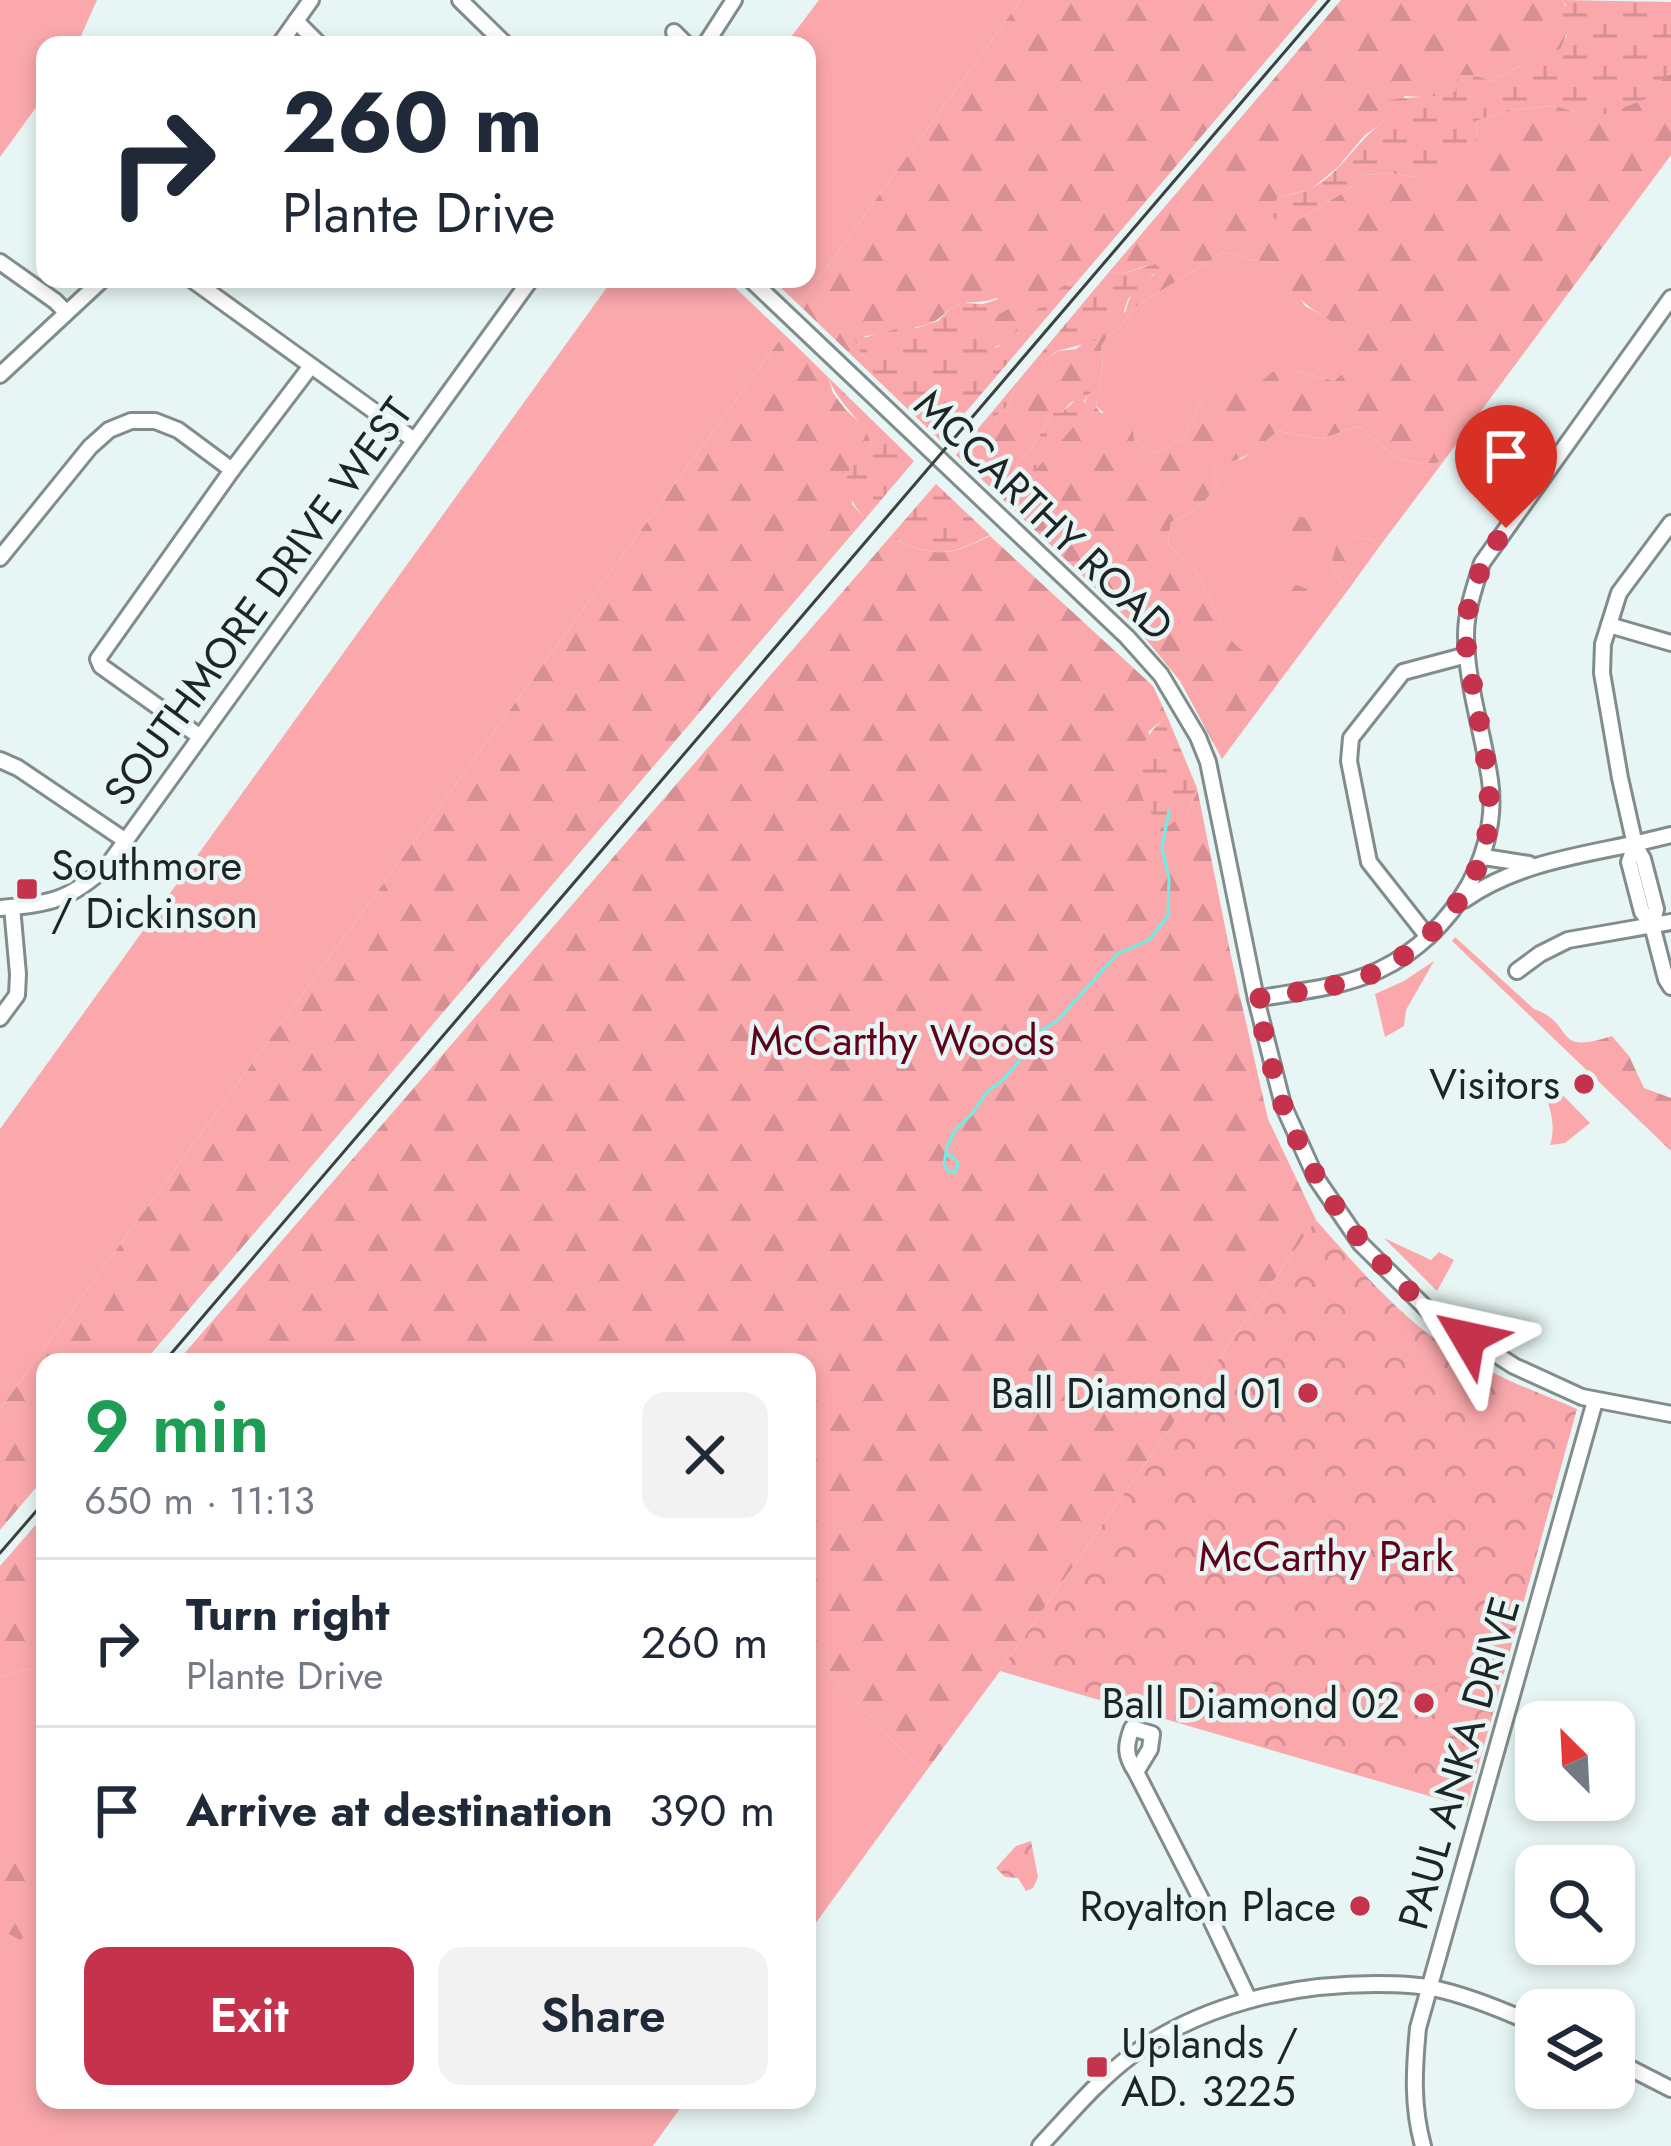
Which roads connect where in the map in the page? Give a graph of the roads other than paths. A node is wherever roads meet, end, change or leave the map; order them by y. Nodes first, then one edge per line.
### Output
1 (311, 0) edge
2 (460, 0) edge
3 (734, 0) edge
4 (296, 22) junction
5 (674, 32) dead end
6 (286, 36) edge
7 (311, 36) edge
8 (497, 36) edge
9 (678, 36) edge
10 (711, 36) edge
11 (0, 262) edge
12 (36, 287) edge
13 (37, 288) edge
14 (93, 288) edge
15 (203, 288) edge
16 (524, 288) edge
17 (759, 288) edge
18 (1671, 298) edge
19 (66, 312) junction
20 (311, 366) junction
21 (0, 375) edge
22 (414, 440) junction
23 (232, 470) junction
24 (1671, 523) edge
25 (0, 558) edge
26 (1609, 625) junction
27 (1671, 643) edge
28 (1467, 655) junction
29 (199, 736) junction
30 (0, 760) edge
31 (1671, 835) edge
32 (126, 841) junction
33 (1634, 845) junction
34 (1484, 856) junction
35 (1534, 864) junction
36 (1455, 906) junction
37 (6, 908) edge
38 (1671, 922) edge
39 (1652, 925) junction
40 (1427, 938) junction
41 (1517, 971) dead end
42 (1671, 987) edge
43 (1256, 999) junction
44 (0, 1018) edge
45 (1595, 1401) junction
46 (1671, 1414) edge
47 (1136, 1772) dead end
48 (1430, 1987) junction
49 (1249, 2000) junction
50 (1515, 2017) edge
51 (1635, 2071) edge
52 (1671, 2089) edge
53 (1040, 2146) edge
54 (1423, 2146) edge

1 - 4 street
2 - 8 street
3 - 10 street
4 - 6 street
4 - 7 street
5 - 9 street
11 - 12 street
13 - 19 street
14 - 19 street
15 - 20 street
16 - 22 street, SOUTHMORE DRIVE WEST
17 - 43 street, MCCARTHY ROAD
18 - 28 street
19 - 21 street
20 - 22 street
20 - 23 street
22 - 29 street, SOUTHMORE DRIVE WEST
23 - 25 street
23 - 29 street
24 - 26 street
26 - 27 street
26 - 33 street
28 - 34 street
28 - 40 street
29 - 32 street, SOUTHMORE DRIVE WEST
30 - 32 street
31 - 33 street
32 - 37 street, SOUTHMORE DRIVE WEST
33 - 35 street
33 - 39 street
34 - 35 street
34 - 36 street
35 - 36 street
36 - 40 street
37 - 44 street
38 - 39 street
39 - 41 street
39 - 42 street
40 - 43 street
43 - 45 street, MCCARTHY ROAD
45 - 46 street, MCCARTHY ROAD
45 - 48 street, PAUL ANKA DRIVE
47 - 49 street
48 - 49 street
48 - 50 street
48 - 54 street, PAUL ANKA DRIVE
49 - 53 street
51 - 52 street

